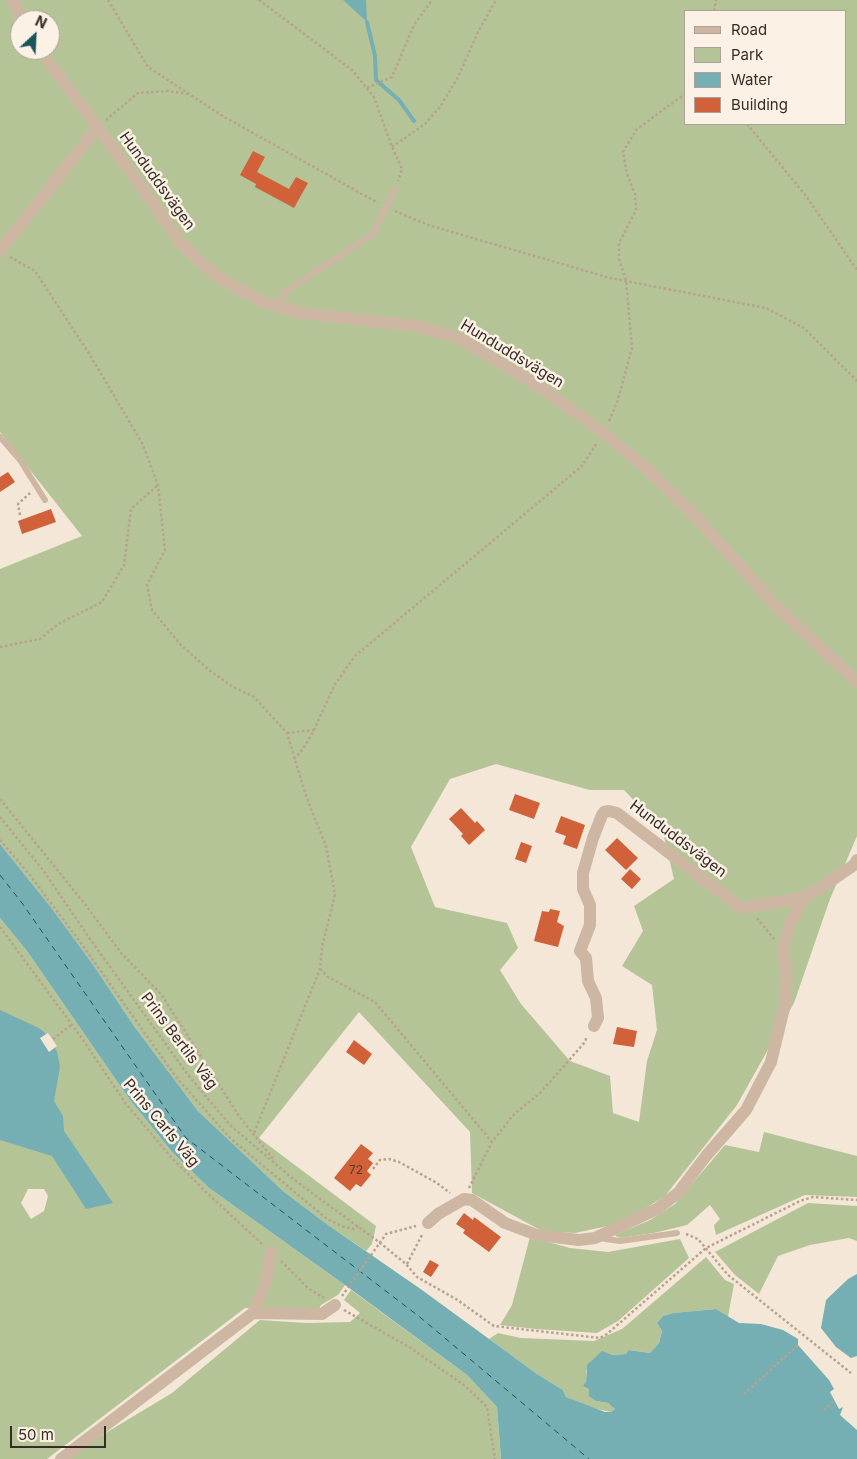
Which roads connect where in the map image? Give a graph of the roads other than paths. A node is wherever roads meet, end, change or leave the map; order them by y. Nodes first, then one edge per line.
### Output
1 (47, 60) edge
2 (97, 128) junction
3 (394, 189) road end
4 (0, 252) edge
5 (277, 307) junction
6 (0, 437) edge
7 (45, 500) dead end
8 (857, 682) edge
9 (857, 860) edge
10 (803, 898) junction
11 (594, 1026) road end
12 (428, 1223) road end
13 (677, 1234) road end
14 (595, 1238) junction
15 (271, 1252) road end
16 (339, 1300) road end
17 (253, 1313) junction
18 (61, 1459) edge

1 - 2 street, Hunduddsvägen
2 - 4 street
2 - 5 street, Hunduddsvägen
3 - 5 lane
5 - 8 street, Hunduddsvägen
6 - 7 lane
9 - 10 street
10 - 11 street, Hunduddsvägen
10 - 14 street
12 - 14 street
13 - 14 lane
15 - 17 street
16 - 17 street
17 - 18 street

